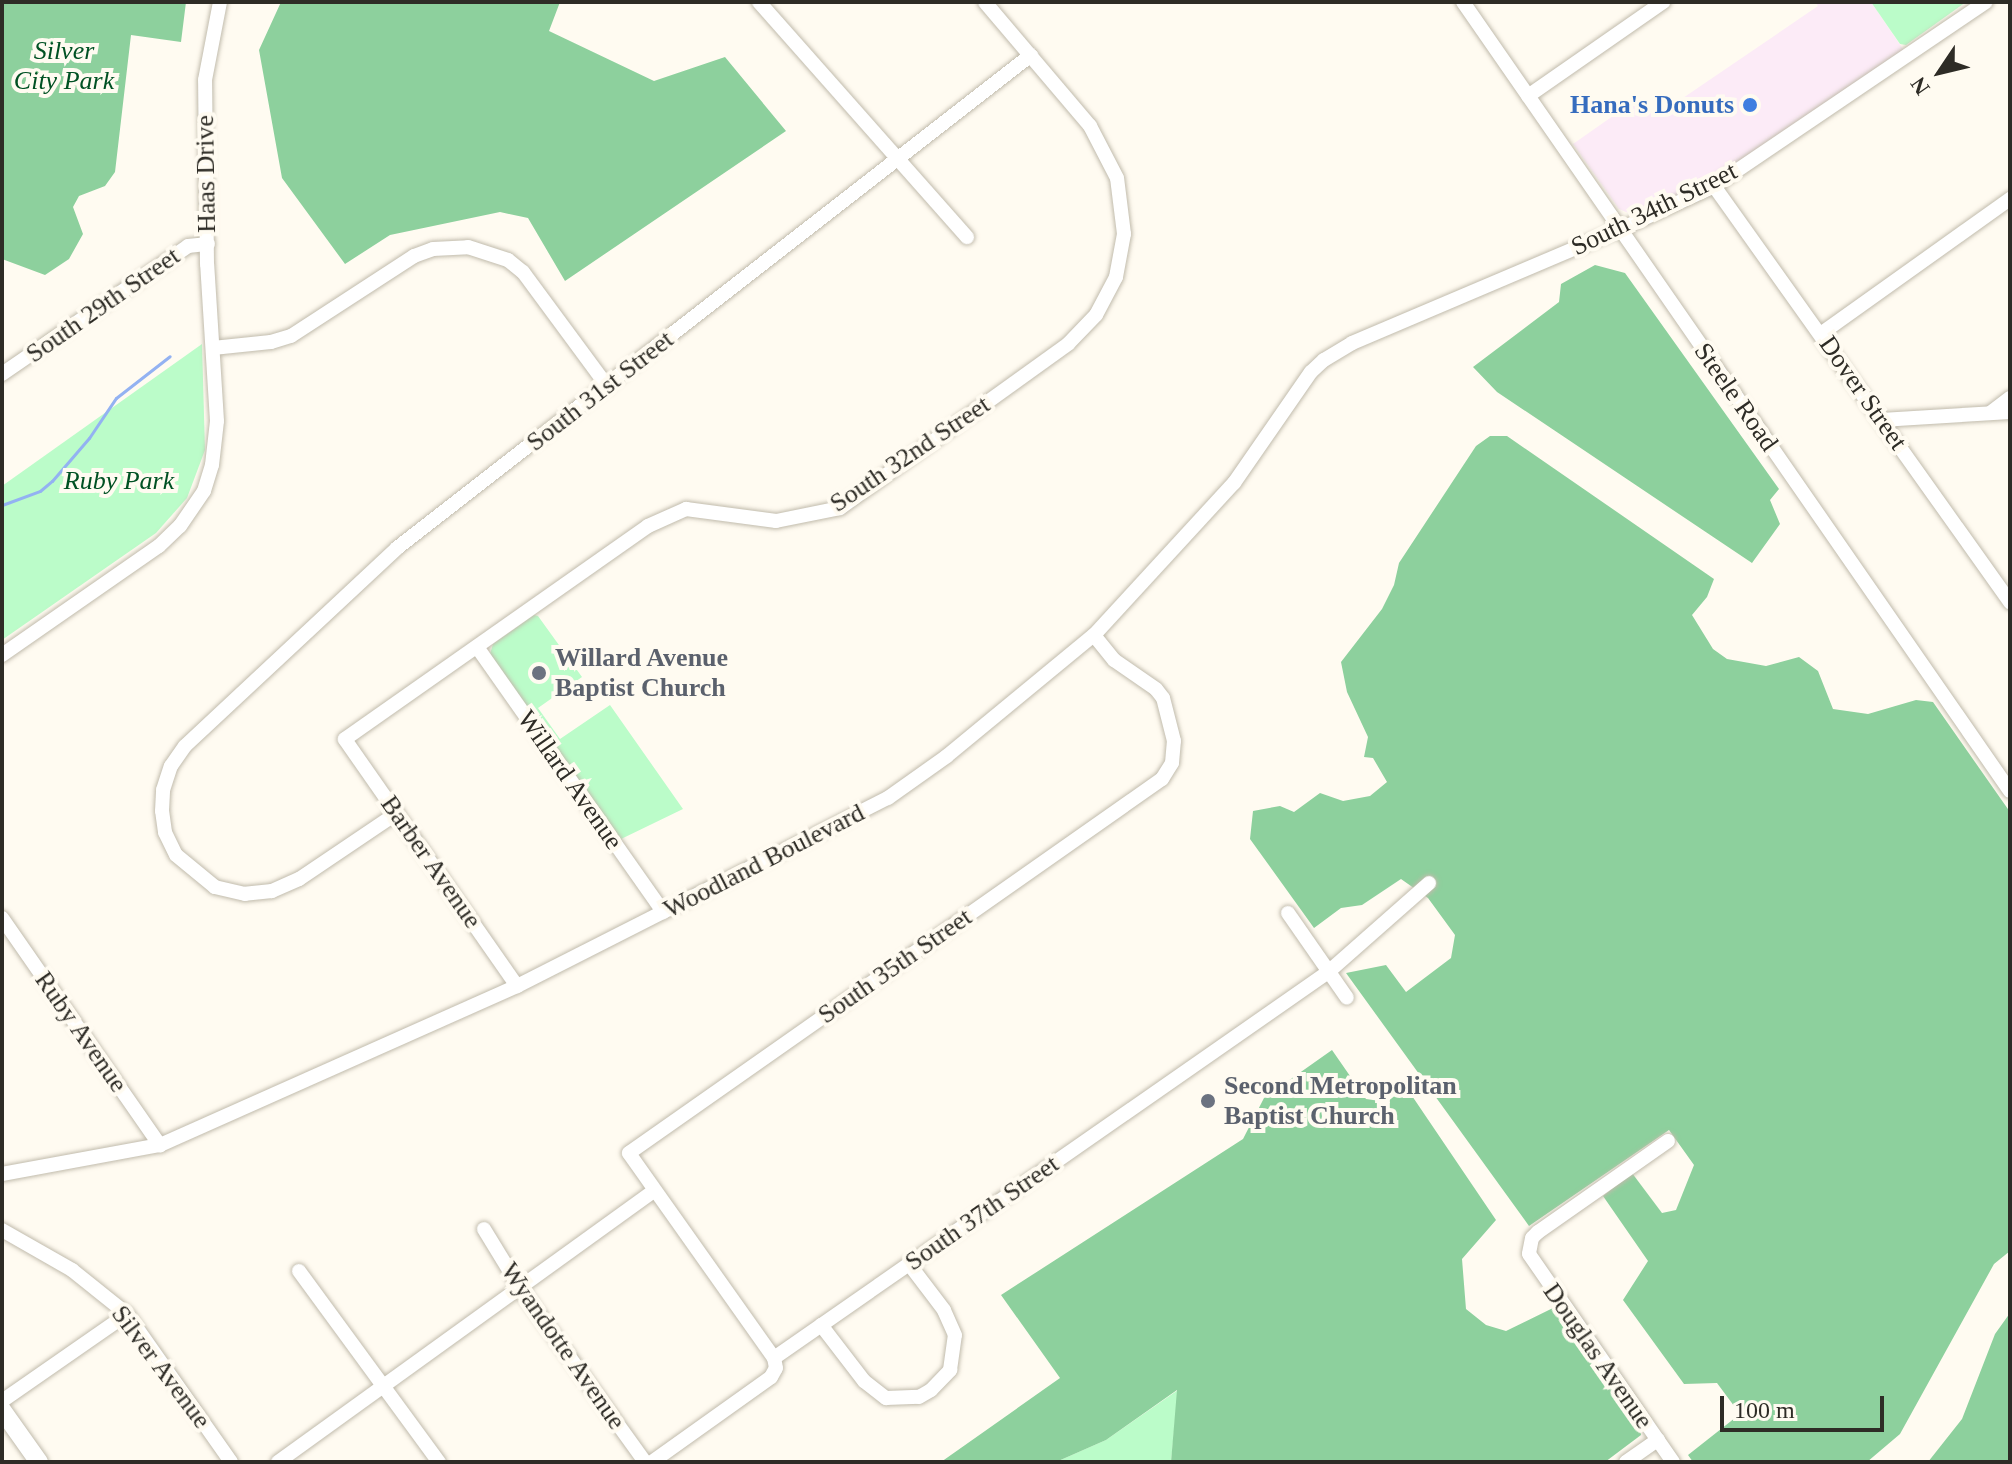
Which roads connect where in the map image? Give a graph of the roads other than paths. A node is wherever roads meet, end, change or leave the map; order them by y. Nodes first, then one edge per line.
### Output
1 (220, 2) edge
2 (759, 2) edge
3 (985, 2) edge
4 (1463, 2) edge
5 (1663, 2) edge
6 (1986, 2) edge
7 (1031, 55) junction
8 (1528, 96) junction
9 (898, 159) junction
10 (1714, 186) junction
11 (2010, 199) edge
12 (1621, 229) junction
13 (967, 237) dead end
14 (208, 244) junction
15 (1384, 329) joint
16 (1822, 333) junction
17 (213, 348) junction
18 (2, 374) edge
19 (607, 386) junction
20 (2010, 398) edge
21 (2010, 412) edge
22 (1989, 413) junction
23 (1881, 420) junction
24 (2010, 602) edge
25 (1094, 635) junction
26 (477, 647) junction
27 (2, 655) edge
28 (345, 739) joint
29 (2010, 791) edge
30 (397, 813) junction
31 (1429, 883) dead end
32 (663, 912) junction
33 (1288, 913) dead end
34 (2, 918) edge
35 (1327, 973) junction
36 (517, 986) junction
37 (1347, 998) dead end
38 (1668, 1141) dead end
39 (160, 1145) junction
40 (5, 1172) edge
41 (2, 1186) edge
42 (653, 1192) junction
43 (3, 1229) edge
44 (484, 1229) dead end
45 (909, 1264) junction
46 (299, 1271) dead end
47 (520, 1288) junction
48 (127, 1314) junction
49 (821, 1325) junction
50 (774, 1358) junction
51 (384, 1386) junction
52 (2, 1401) edge
53 (2, 1410) edge
54 (8, 1433) edge
55 (1658, 1440) junction
56 (39, 1462) edge
57 (231, 1462) edge
58 (278, 1462) edge
59 (439, 1462) edge
60 (645, 1462) edge
61 (652, 1462) edge
62 (1626, 1462) edge
63 (1673, 1462) edge

1 - 14 street, Haas Drive
2 - 9 street
3 - 7 street, South 32nd Street
4 - 8 street, Steele Road
5 - 8 street
6 - 10 street, South 34th Street
7 - 9 street, South 31st Street
7 - 26 street, South 32nd Street
8 - 12 street, Steele Road
9 - 13 street
9 - 19 street, South 31st Street
10 - 12 street, South 34th Street
10 - 16 street, Dover Street
11 - 16 street
12 - 15 street, South 34th Street
12 - 29 street, Steele Road
14 - 17 street, Haas Drive
14 - 18 street, South 29th Street
15 - 25 street, Woodland Boulevard
16 - 23 street, Dover Street
17 - 19 street
17 - 27 street, Haas Drive
19 - 30 street, South 31st Street
20 - 22 street
21 - 22 street
22 - 23 street
23 - 24 street, Dover Street
25 - 32 street, Woodland Boulevard
25 - 42 street, South 35th Street
26 - 28 street, South 32nd Street
26 - 32 street, Willard Avenue
28 - 30 street, Barber Avenue
30 - 36 street, Barber Avenue
31 - 35 street, South 37th Street
32 - 36 street, Woodland Boulevard
33 - 35 street
34 - 39 street, Ruby Avenue
35 - 37 street
35 - 45 street, South 37th Street
36 - 39 street, Woodland Boulevard
38 - 55 street, Douglas Avenue
39 - 40 street, Woodland Boulevard
40 - 41 street
42 - 47 street
42 - 50 street
43 - 48 street, Silver Avenue
44 - 47 street, Wyandotte Avenue
45 - 49 street, South 37th Street
45 - 49 street
46 - 51 street
47 - 51 street
47 - 60 street, Wyandotte Avenue
48 - 52 street
48 - 57 street, Silver Avenue
49 - 50 street, South 37th Street
50 - 61 street, South 37th Street
51 - 58 street
51 - 59 street
53 - 54 main road
54 - 56 main road
55 - 62 street
55 - 63 street, Douglas Avenue

